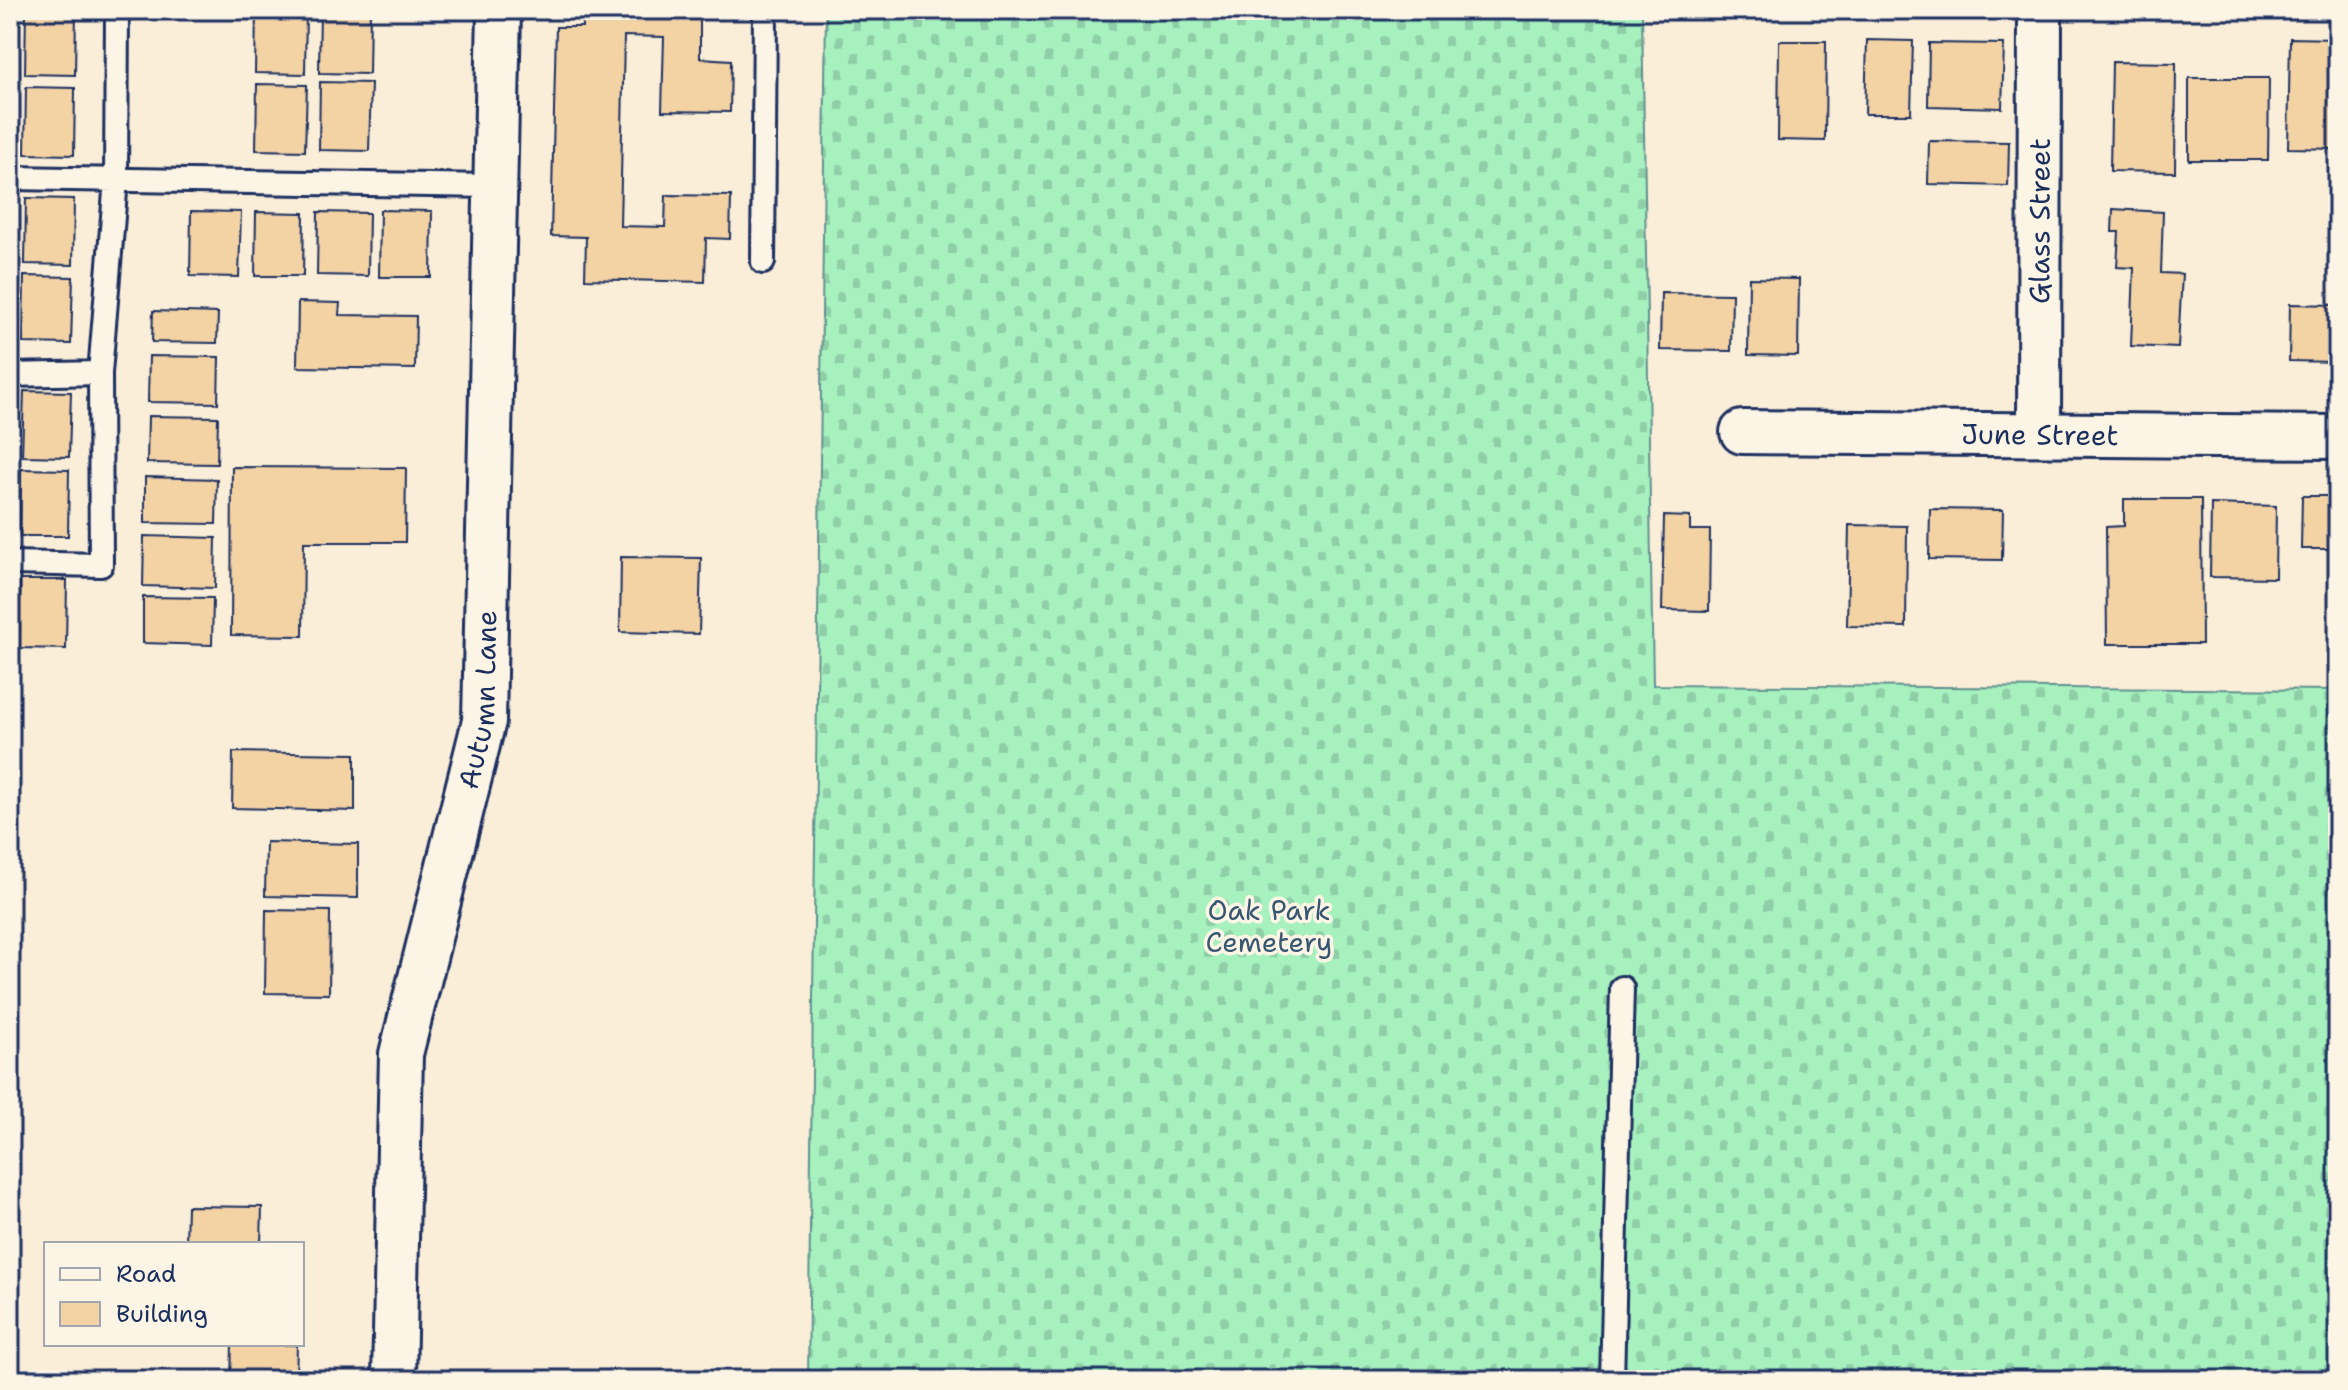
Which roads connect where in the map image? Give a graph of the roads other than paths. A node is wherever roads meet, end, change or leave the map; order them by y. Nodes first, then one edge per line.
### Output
1 (117, 10) edge
2 (499, 10) edge
3 (765, 10) edge
4 (2040, 10) edge
5 (10, 178) edge
6 (116, 180) junction
7 (493, 186) junction
8 (763, 262) dead end
9 (100, 373) junction
10 (10, 375) edge
11 (1742, 432) dead end
12 (2039, 433) junction
13 (2338, 437) edge
14 (10, 563) edge
15 (1622, 988) dead end
16 (394, 1380) edge
17 (1612, 1380) edge

1 - 6 lane
2 - 7 street, Autumn Lane
3 - 8 lane
4 - 12 street, Glass Street
5 - 6 lane
6 - 7 lane
6 - 9 lane
7 - 16 street, Autumn Lane
9 - 10 lane
9 - 14 lane
11 - 12 street, June Street
12 - 13 street, June Street
15 - 17 lane

